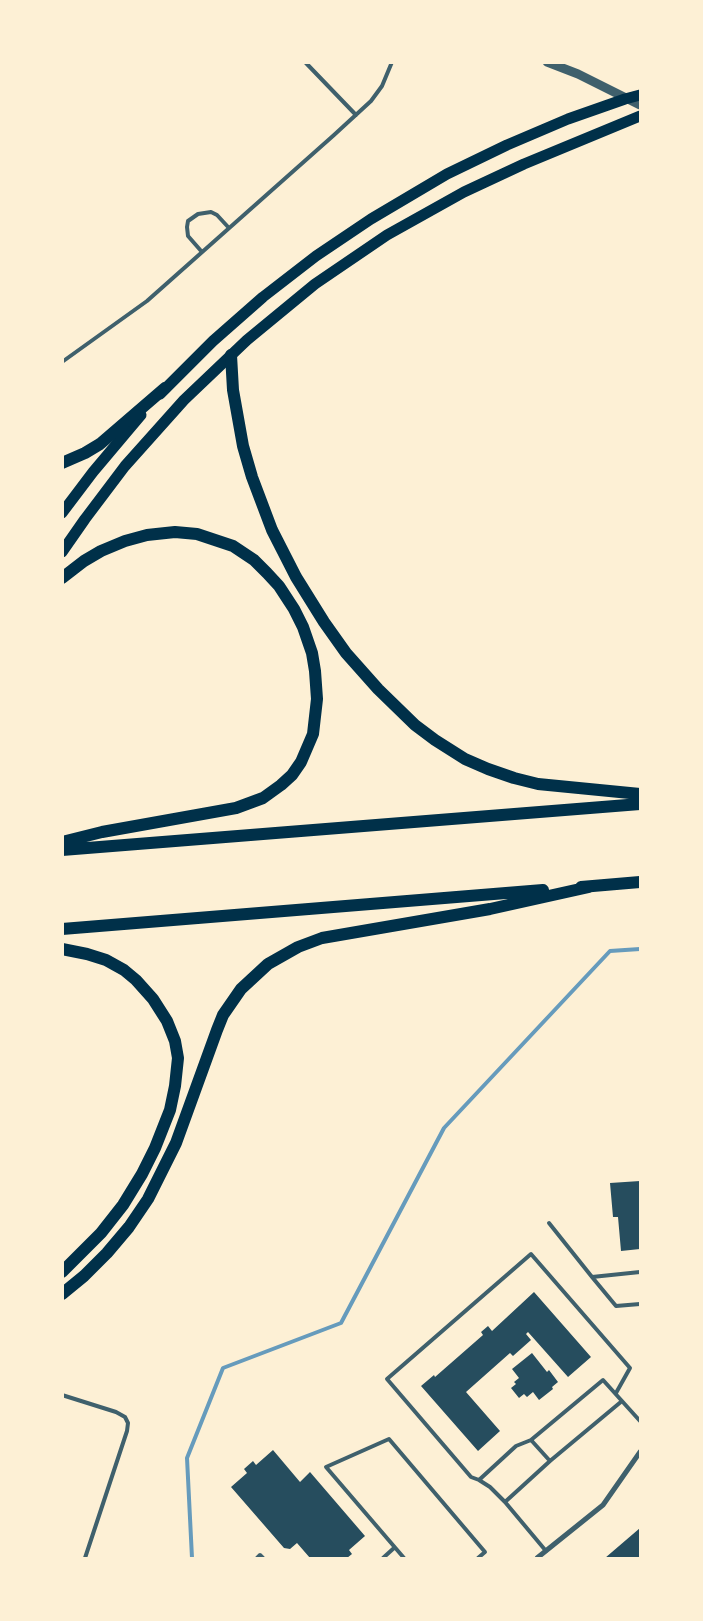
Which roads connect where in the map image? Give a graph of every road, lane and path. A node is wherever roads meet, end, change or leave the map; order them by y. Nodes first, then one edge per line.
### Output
1 (305, 62) edge
2 (392, 62) edge
3 (547, 62) edge
4 (640, 95) edge
5 (625, 99) junction
6 (640, 105) edge
7 (356, 115) junction
8 (640, 116) edge
9 (229, 228) junction
10 (202, 252) junction
11 (231, 355) junction
12 (62, 362) edge
13 (165, 388) junction
14 (62, 463) edge
15 (62, 513) edge
16 (62, 552) edge
17 (62, 578) edge
18 (640, 794) edge
19 (640, 804) edge
20 (62, 842) edge
21 (62, 850) edge
22 (640, 882) edge
23 (589, 887) junction
24 (62, 929) edge
25 (62, 949) edge
26 (549, 1223) dead end
27 (62, 1272) edge
28 (640, 1272) edge
29 (592, 1277) junction
30 (62, 1294) edge
31 (640, 1304) edge
32 (616, 1393) junction
33 (62, 1395) edge
34 (622, 1401) junction
35 (640, 1421) edge
36 (531, 1440) junction
37 (640, 1452) edge
38 (550, 1461) junction
39 (479, 1480) junction
40 (506, 1502) junction
41 (394, 1548) junction
42 (546, 1551) junction
43 (85, 1558) edge
44 (257, 1558) edge
45 (263, 1558) edge
46 (383, 1558) edge
47 (404, 1558) edge
48 (478, 1558) edge
49 (538, 1558) edge

1 - 7 lane
2 - 7 lane
3 - 5 street
4 - 5 main road
5 - 6 street
5 - 13 main road
7 - 9 lane
8 - 11 main road
9 - 10 lane
9 - 10 lane
10 - 12 lane
11 - 16 main road
11 - 18 highway
13 - 14 highway
13 - 15 main road
17 - 20 highway
19 - 21 highway
22 - 23 highway
23 - 24 highway
23 - 30 highway
25 - 27 highway
26 - 29 lane
28 - 29 lane
29 - 31 lane
32 - 34 lane
32 - 36 lane
32 - 39 lane
33 - 43 lane
34 - 35 lane
34 - 38 lane
36 - 38 lane
36 - 39 lane
37 - 42 street
38 - 40 lane
39 - 40 lane
40 - 42 lane
41 - 46 lane
41 - 47 lane
41 - 48 lane
42 - 49 street
44 - 45 lane

